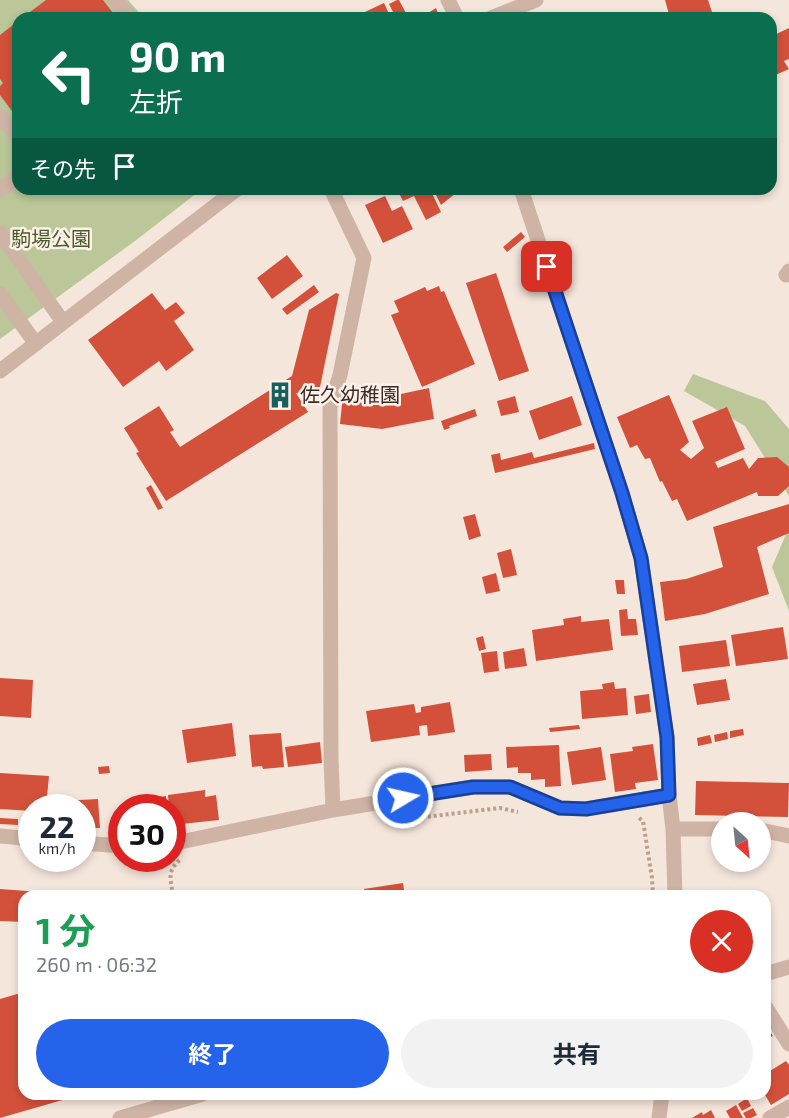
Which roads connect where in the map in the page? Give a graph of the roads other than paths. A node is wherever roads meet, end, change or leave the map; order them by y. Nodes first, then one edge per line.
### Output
1 (114, 0) edge
2 (536, 0) edge
3 (125, 12) edge
4 (506, 12) edge
5 (0, 116) edge
6 (12, 131) edge
7 (12, 181) edge
8 (0, 190) edge
9 (229, 195) edge
10 (334, 195) edge
11 (523, 195) edge
12 (0, 233) edge
13 (0, 294) edge
14 (63, 322) junction
15 (36, 344) junction
16 (0, 371) edge
17 (669, 795) junction
18 (333, 810) junction
19 (673, 829) junction
20 (711, 830) edge
21 (771, 832) edge
22 (0, 836) edge
23 (789, 836) edge
24 (18, 838) edge
25 (186, 841) edge
26 (675, 890) edge
27 (789, 967) edge
28 (771, 972) edge
29 (771, 1016) edge
30 (789, 1044) edge
31 (182, 1100) edge
32 (661, 1100) edge
33 (789, 1107) edge
34 (120, 1118) edge
35 (659, 1118) edge
36 (770, 1118) edge

1 - 3 street
2 - 4 street
5 - 6 street
7 - 8 street
9 - 14 street
10 - 18 street
11 - 17 street
12 - 14 street
13 - 15 street
14 - 15 street
15 - 16 street
17 - 18 street
17 - 19 street
18 - 25 street
19 - 20 street
19 - 26 street
21 - 23 street
22 - 24 street
27 - 28 street
29 - 30 street
31 - 34 street
32 - 35 street
33 - 36 street

